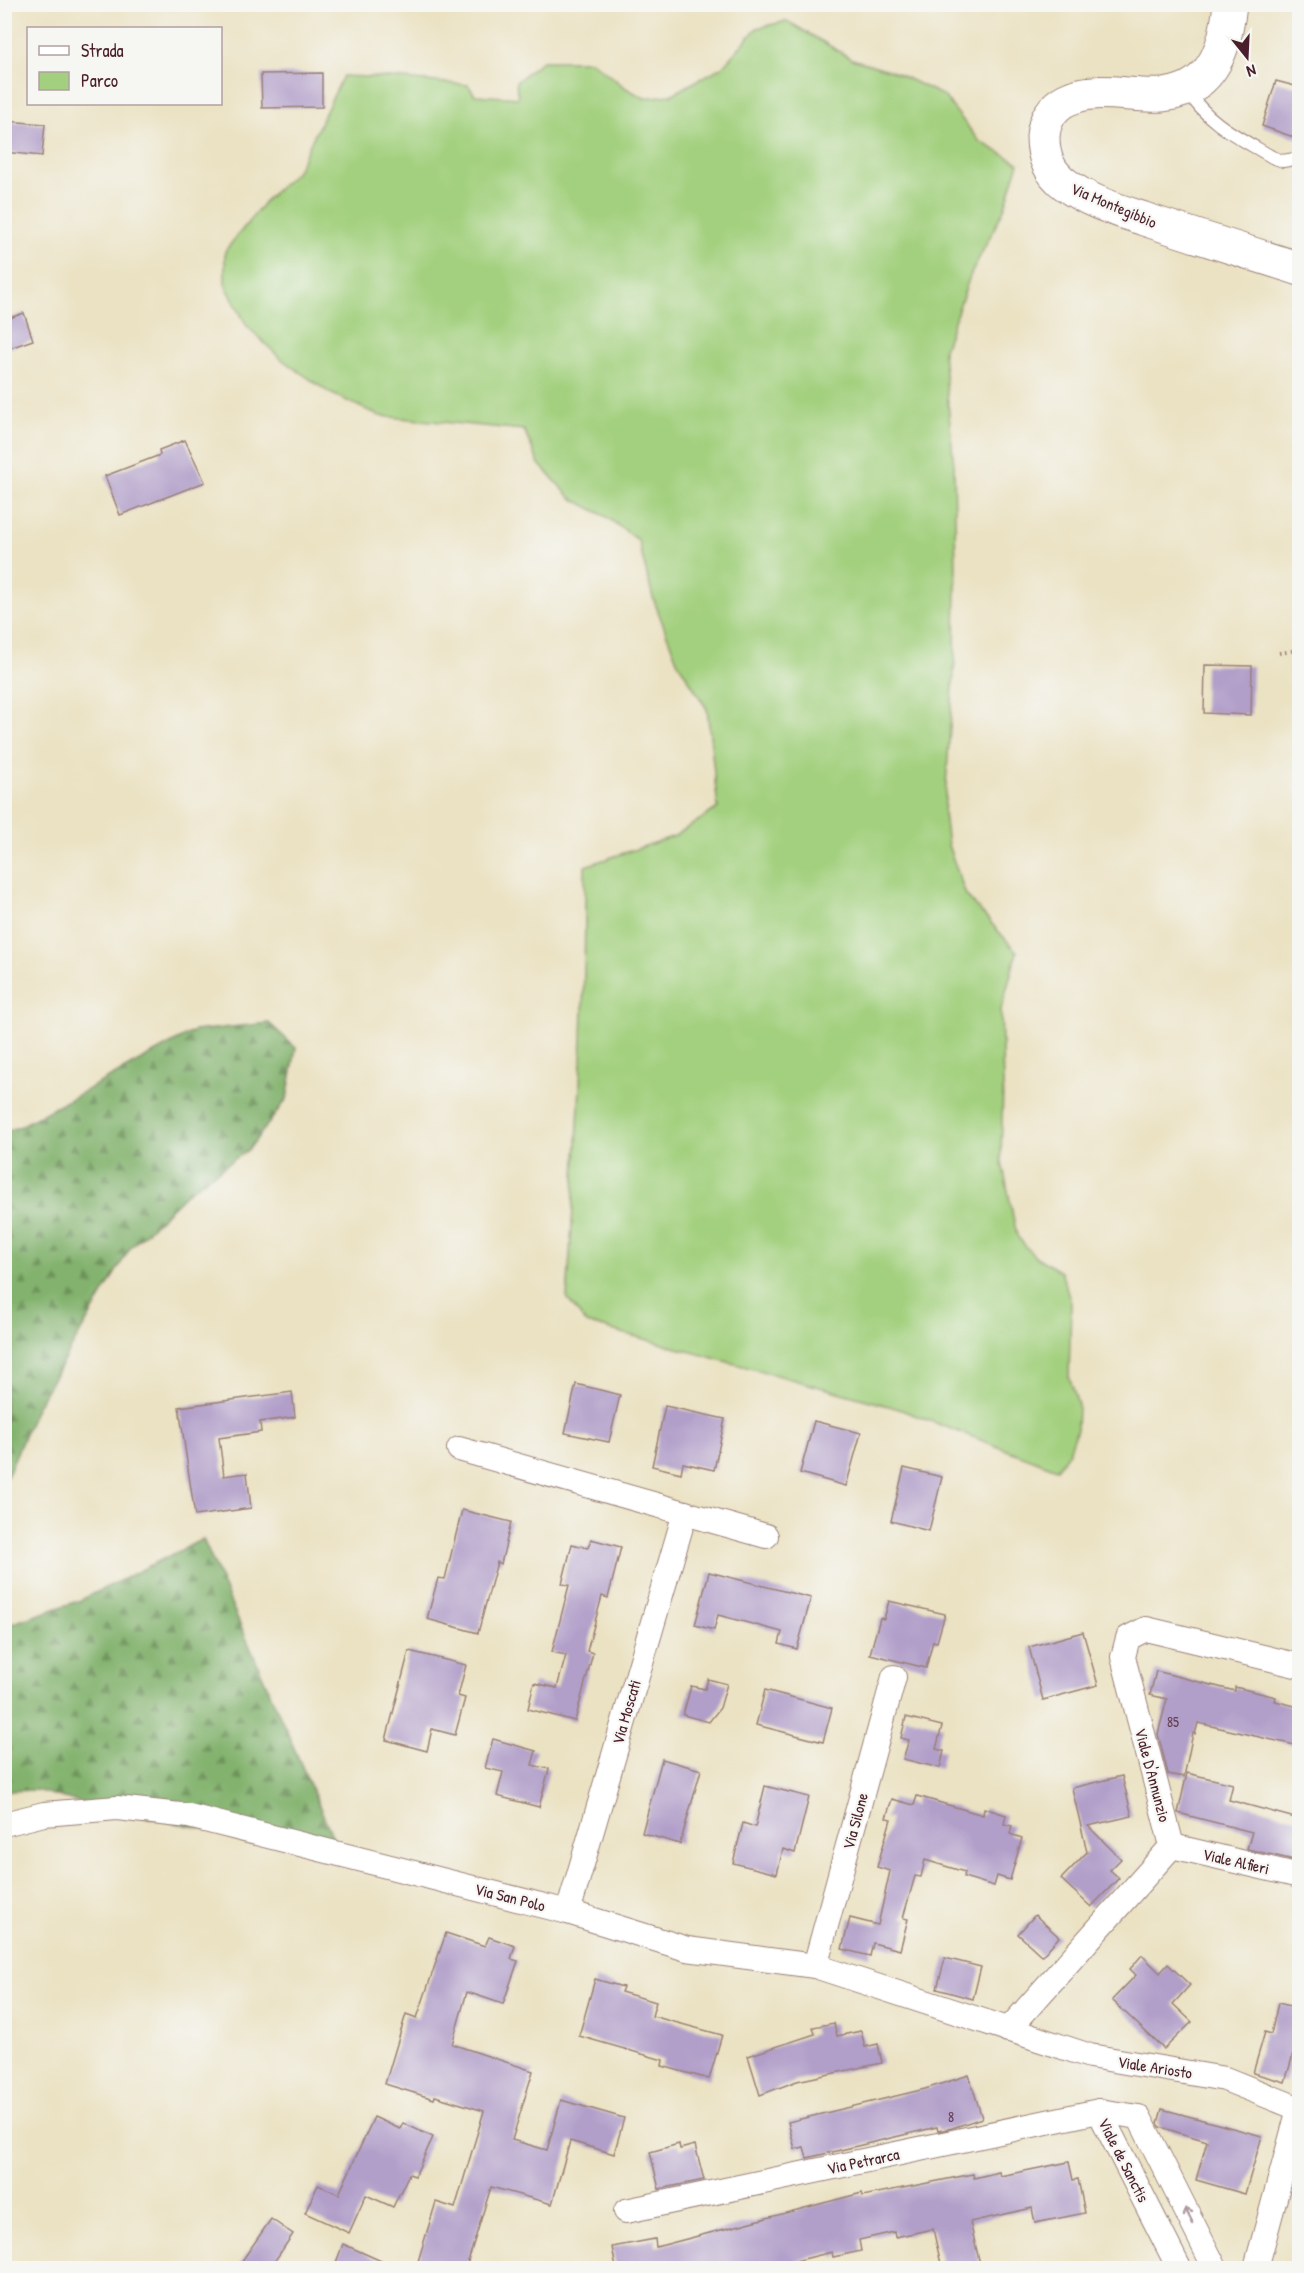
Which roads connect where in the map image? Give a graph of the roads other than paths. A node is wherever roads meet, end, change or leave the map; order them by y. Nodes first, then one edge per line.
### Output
1 (1230, 4) edge
2 (1187, 89) junction
3 (1299, 158) edge
4 (1299, 268) edge
5 (459, 1449) dead end
6 (685, 1513) junction
7 (766, 1536) dead end
8 (1299, 1666) edge
9 (894, 1677) dead end
10 (4, 1824) edge
11 (1172, 1846) junction
12 (1299, 1876) edge
13 (568, 1912) junction
14 (815, 1966) junction
15 (1008, 2030) junction
16 (1299, 2109) edge
17 (1099, 2111) junction
18 (626, 2211) dead end
19 (1179, 2268) edge
20 (1215, 2268) edge
21 (1256, 2268) edge

1 - 2 main road
2 - 3 lane
2 - 4 main road, Via Montegibbio
5 - 6 street
6 - 7 street
6 - 13 street, Via Moscati
8 - 11 street, Viale D'Annunzio
9 - 14 street, Via Silone
10 - 13 street, Via San Polo
11 - 12 street, Viale Alfieri
11 - 15 street
13 - 14 street, Via San Polo
14 - 15 street, Via San Polo
15 - 16 street, Viale Ariosto
16 - 21 street
17 - 18 street, Via Petrarca
17 - 19 street, Viale de Sanctis
20 -> 17 street, Viale de Sanctis

